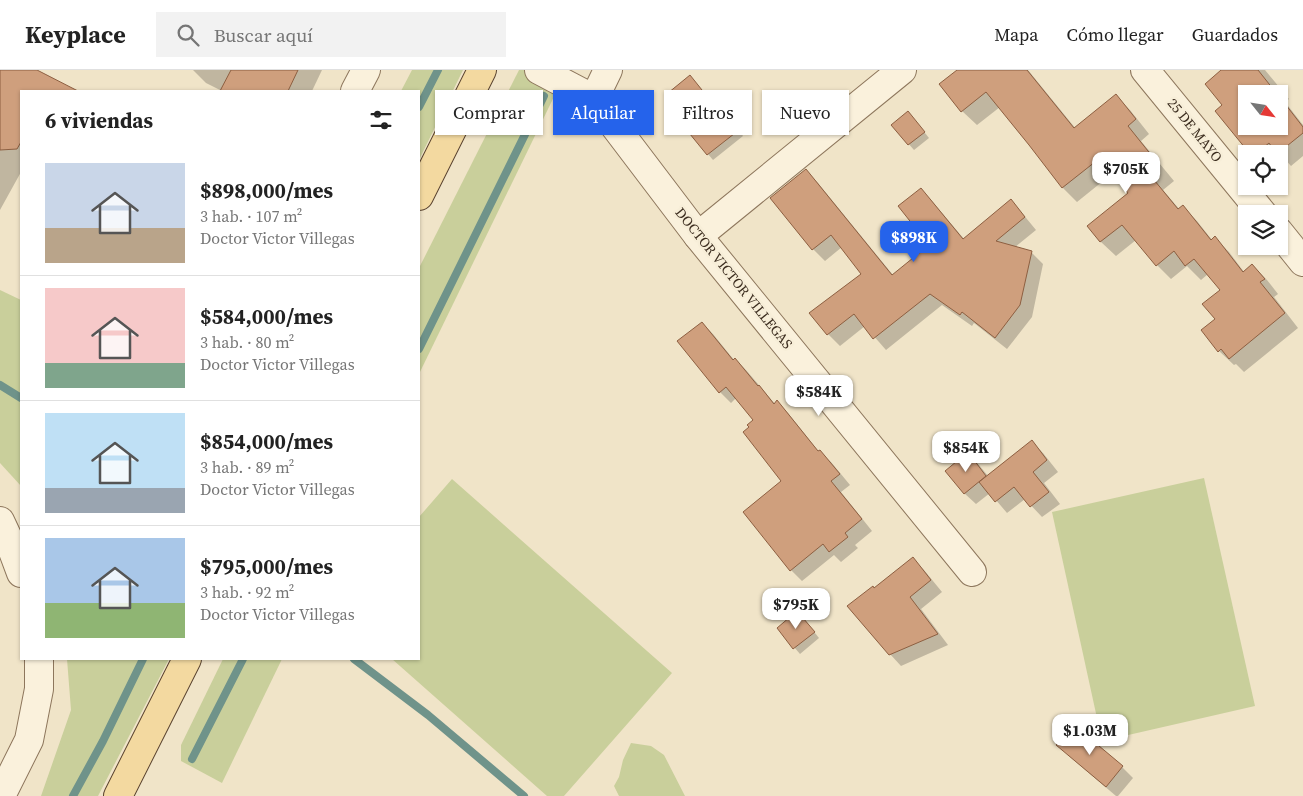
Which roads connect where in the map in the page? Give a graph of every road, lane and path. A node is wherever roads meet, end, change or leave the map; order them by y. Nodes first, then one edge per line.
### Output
1 (366, 70) edge
2 (482, 70) edge
3 (539, 70) edge
4 (608, 70) edge
5 (902, 70) edge
6 (1145, 70) edge
7 (356, 90) edge
8 (578, 90) edge
9 (598, 90) edge
10 (622, 135) edge
11 (420, 194) edge
12 (1256, 205) edge
13 (698, 236) junction
14 (1288, 243) edge
15 (1303, 262) edge
16 (0, 521) edge
17 (20, 571) edge
18 (972, 572) dead end
19 (39, 660) edge
20 (186, 660) edge
21 (2, 796) edge
22 (118, 796) edge

1 - 7 street
2 - 11 main road
3 - 8 street, DOCTOR VICTOR VILLEGAS
4 - 9 street
5 - 13 street
6 - 12 street, 25 DE MAYO
10 - 13 street, DOCTOR VICTOR VILLEGAS
13 - 18 street, DOCTOR VICTOR VILLEGAS
14 - 15 street
16 - 17 street
19 - 21 street
20 - 22 main road

